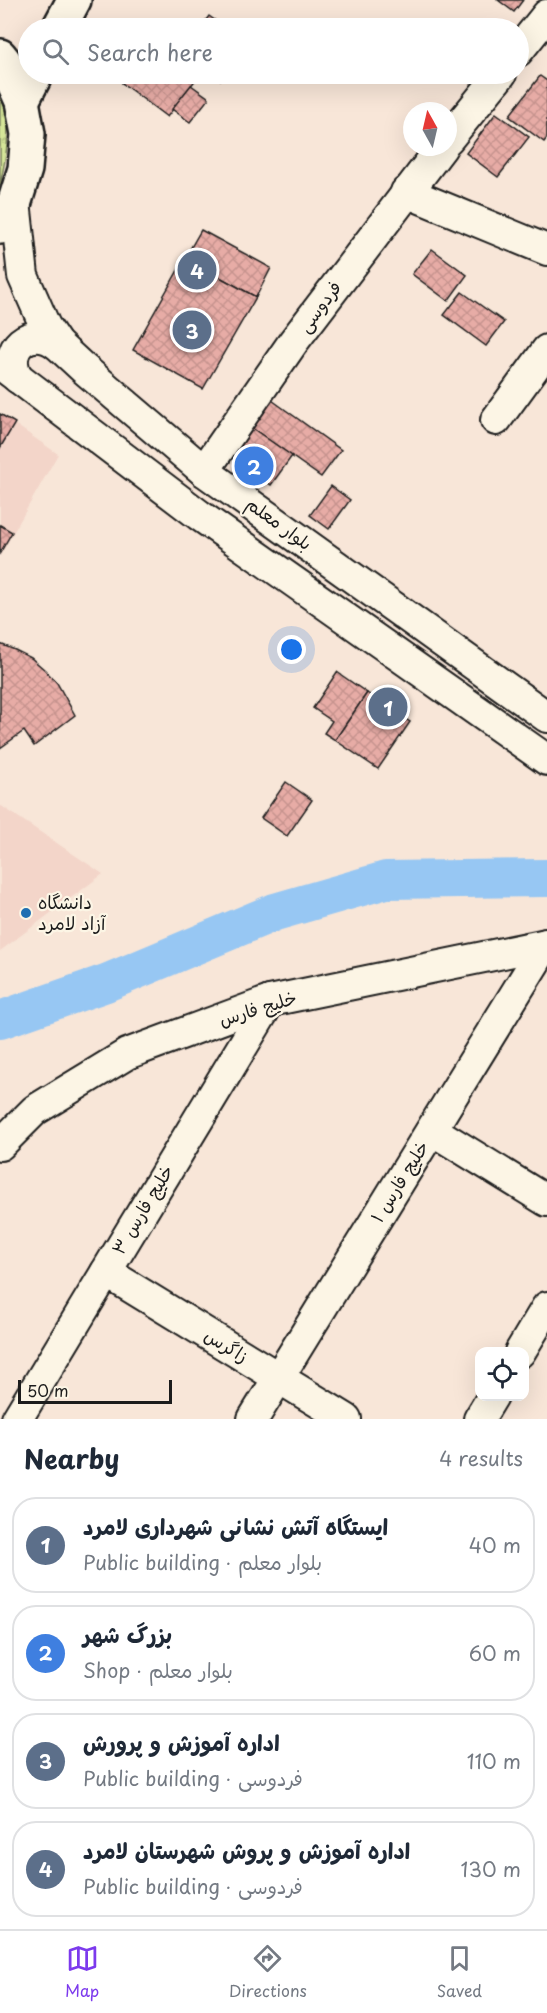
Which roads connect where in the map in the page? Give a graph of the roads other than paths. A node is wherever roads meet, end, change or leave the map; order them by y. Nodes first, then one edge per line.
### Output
1 (74, 0) edge
2 (546, 17) edge
3 (64, 18) edge
4 (529, 38) edge
5 (0, 56) edge
6 (18, 76) edge
7 (493, 84) edge
8 (29, 87) edge
9 (457, 129) edge
10 (435, 156) edge
11 (406, 192) junction
12 (8, 214) edge
13 (547, 250) edge
14 (57, 344) junction
15 (547, 350) edge
16 (9, 371) edge
17 (496, 420) dead end
18 (204, 471) junction
19 (547, 717) edge
20 (547, 760) edge
21 (547, 944) edge
22 (270, 1001) junction
23 (432, 1130) junction
24 (0, 1145) edge
25 (547, 1201) edge
26 (106, 1272) junction
27 (547, 1307) edge
28 (523, 1347) edge
29 (278, 1378) junction
30 (490, 1401) edge
31 (17, 1419) edge
32 (253, 1419) edge
33 (346, 1419) edge
34 (479, 1419) edge

1 - 3 main road
2 - 4 street
5 - 6 main road
7 - 9 street
8 - 12 main road
10 - 11 street, فردوسی
11 - 13 street
11 - 18 street, فردوسی
12 - 14 street, بلوار معلم
14 - 16 street
14 - 18 street, بلوار معلم
15 - 17 street
16 - 20 street
18 - 19 street, بلوار معلم
21 - 22 street, خلیج فارس
21 - 23 street, خلیج فارس ۱
22 - 24 street, خلیج فارس
22 - 26 street, خلیج فارس ۳
23 - 25 street
23 - 29 street, خلیج فارس ۱
26 - 29 street, زاگرس
26 - 31 street, خلیج فارس ۳
27 - 28 street
29 - 32 street, خلیج فارس ۱
29 - 33 street, زاگرس
30 - 34 street

